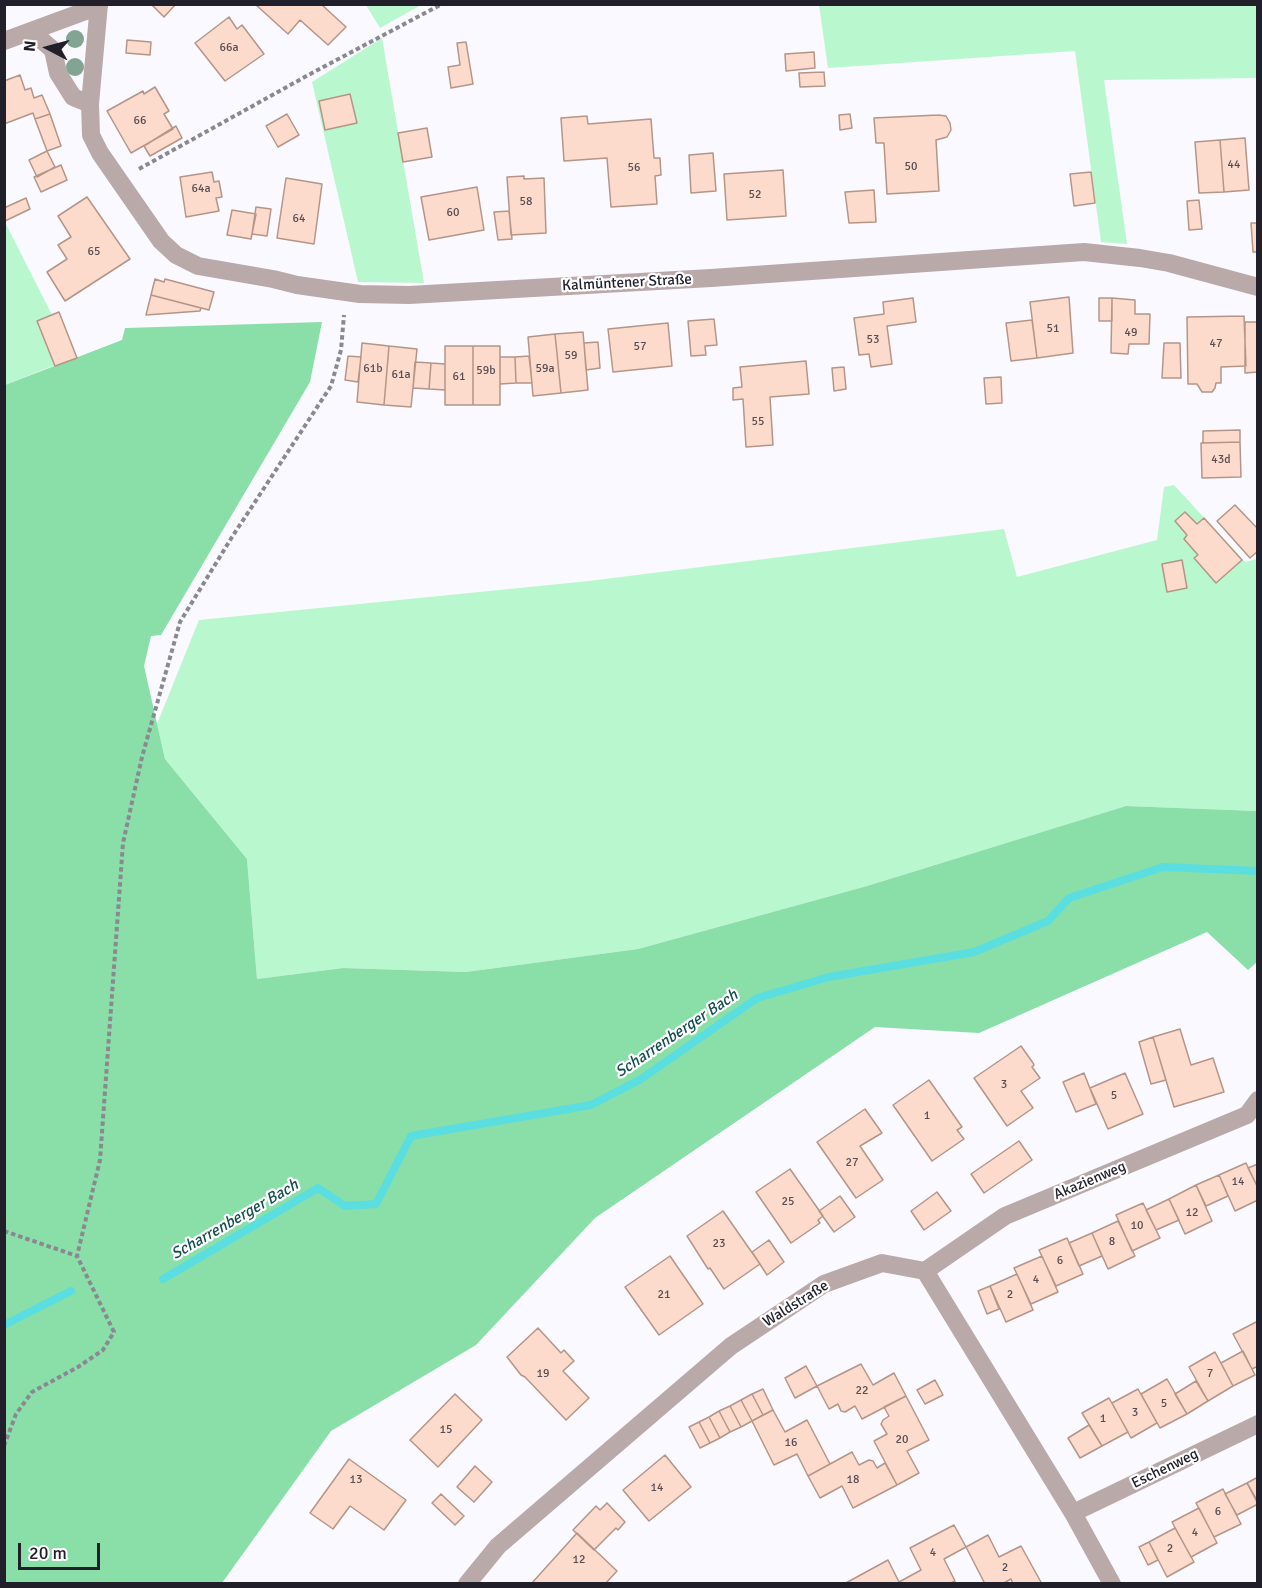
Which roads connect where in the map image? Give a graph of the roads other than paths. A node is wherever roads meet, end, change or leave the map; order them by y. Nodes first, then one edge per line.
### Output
1 (99, 5) edge
2 (27, 33) junction
3 (4, 41) edge
4 (90, 104) junction
5 (1257, 287) edge
6 (1257, 1100) edge
7 (925, 1271) junction
8 (1257, 1424) edge
9 (1073, 1513) junction
10 (467, 1584) edge
11 (1113, 1584) edge

1 - 2 street, Kalmüntener Straße
1 - 4 street, Kalmüntener Straße
2 - 3 street, Kalmüntener Straße
2 - 4 street
4 - 5 street, Kalmüntener Straße
6 - 7 street, Akazienweg
7 - 9 street
7 - 10 street, Waldstraße
8 - 9 street, Eschenweg
9 - 11 street

